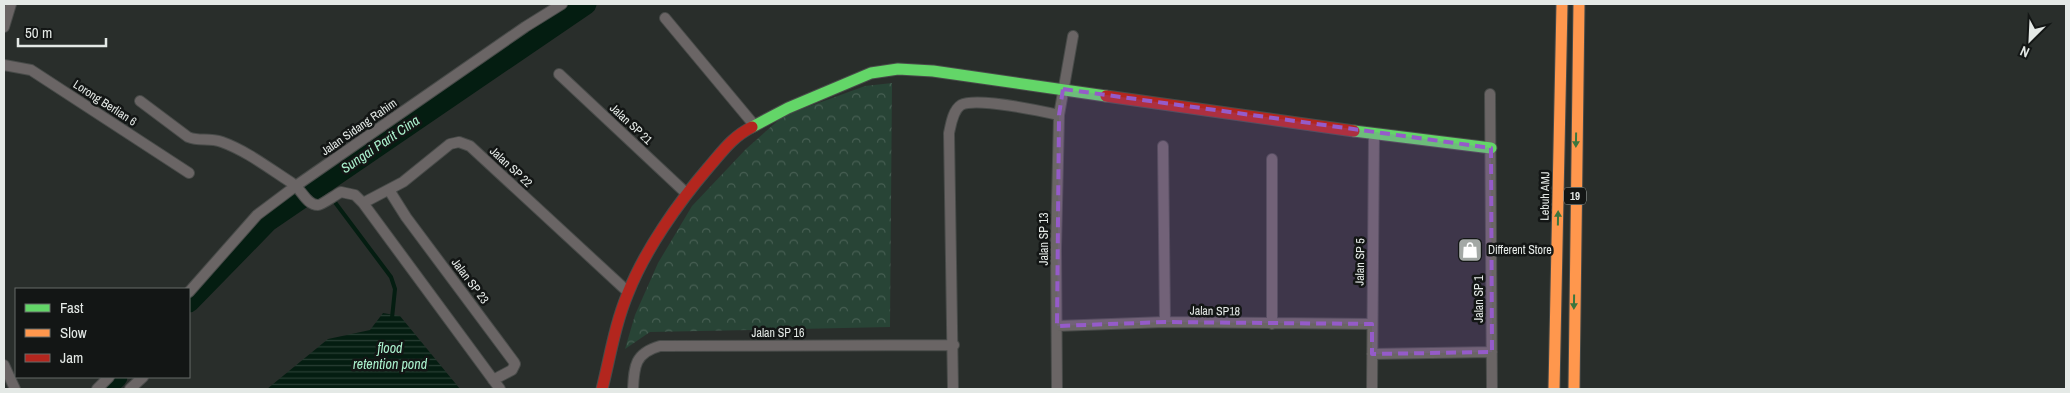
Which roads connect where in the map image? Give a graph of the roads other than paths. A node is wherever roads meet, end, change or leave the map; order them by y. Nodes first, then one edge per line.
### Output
1 (11, 4) edge
2 (562, 4) edge
3 (1553, 4) edge
4 (1562, 4) edge
5 (1579, 4) edge
6 (1588, 4) edge
7 (665, 18) dead end
8 (4, 27) edge
9 (1073, 36) dead end
10 (4, 65) edge
11 (559, 74) dead end
12 (1063, 89) junction
13 (1490, 94) dead end
14 (140, 101) dead end
15 (1560, 111) junction
16 (1576, 114) junction
17 (1059, 115) junction
18 (755, 126) junction
19 (1374, 134) junction
20 (1163, 146) dead end
21 (1491, 148) junction
22 (1272, 158) dead end
23 (188, 173) dead end
24 (298, 188) junction
25 (389, 190) junction
26 (686, 193) junction
27 (363, 203) junction
28 (190, 291) edge
29 (628, 292) junction
30 (1165, 322) junction
31 (1272, 324) junction
32 (1372, 324) junction
33 (1057, 326) junction
34 (954, 345) junction
35 (1492, 352) junction
36 (1372, 354) junction
37 (4, 365) edge
38 (108, 378) edge
39 (142, 378) edge
40 (493, 380) junction
41 (15, 389) edge
42 (97, 389) edge
43 (130, 389) edge
44 (500, 389) edge
45 (602, 389) edge
46 (633, 389) edge
47 (954, 389) edge
48 (1058, 389) edge
49 (1372, 389) edge
50 (1492, 389) edge
51 (1554, 389) edge
52 (1574, 389) edge

1 - 8 street
2 - 24 street, Jalan Sidang Rahim
3 - 15 main road
4 - 15 main road, Lebuh AMJ / 19
5 - 16 main road, 19
6 - 16 main road
7 - 18 street
9 - 12 street, Jalan SP 13
10 - 23 street, Lorong Berlian 6
11 - 26 street, Jalan SP 21
12 - 17 street, Jalan SP 13
12 - 18 main road
12 - 19 main road
13 - 21 street, Jalan SP 1
14 - 24 street
51 -> 15 main road, Lebuh AMJ / 19
16 -> 52 main road, 19
17 - 33 street, Jalan SP 13
17 - 34 street
18 - 26 main road
19 - 21 main road
19 - 32 street, Jalan SP 5
20 - 30 street
21 - 35 street, Jalan SP 1
22 - 31 street
24 - 27 street
24 - 28 street, Jalan Sidang Rahim
25 - 27 street, Jalan SP 22
25 - 29 street, Jalan SP 22
25 - 40 street, Jalan SP 23
26 - 29 main road
27 - 40 street
29 - 45 main road
30 - 31 street, Jalan SP18
30 - 33 street, Jalan SP18
31 - 32 street, Jalan SP18
32 - 36 street, Jalan SP 5
33 - 48 street, Jalan SP 13
34 - 46 street, Jalan SP 16
34 - 47 street
35 - 36 street
35 - 50 street, Jalan SP 1
36 - 49 street, Jalan SP 5
37 - 41 street
38 - 42 street
39 - 43 street
40 - 44 street

